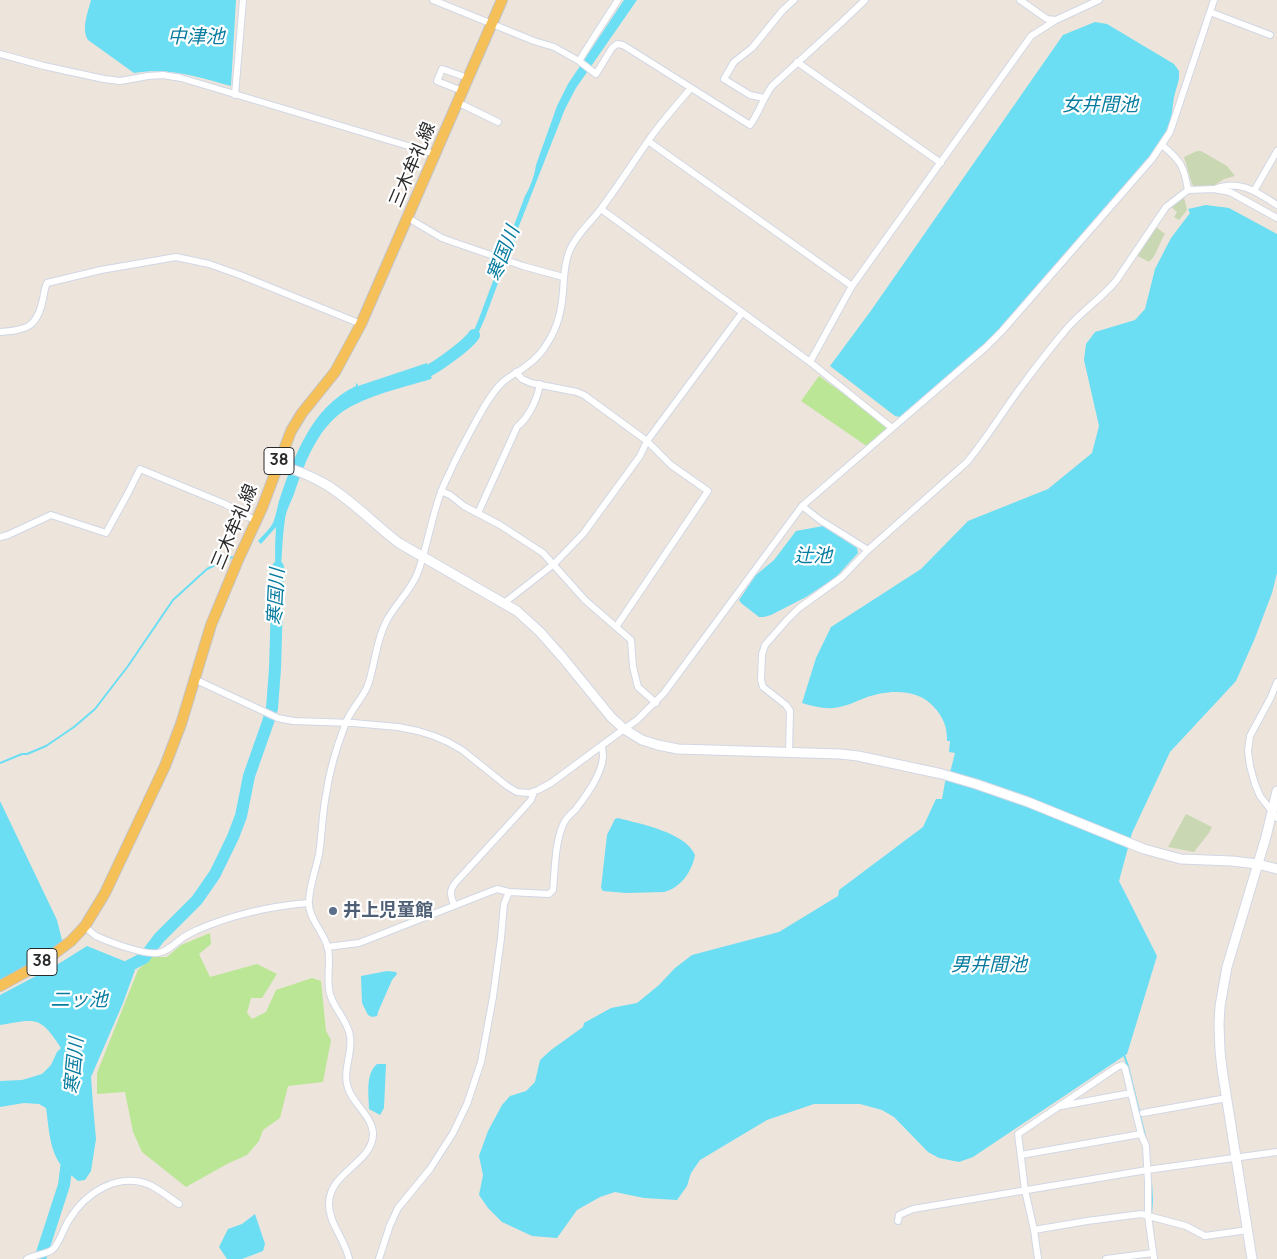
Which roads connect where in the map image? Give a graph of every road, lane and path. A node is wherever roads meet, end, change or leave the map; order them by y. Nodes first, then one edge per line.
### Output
1 (243, 0) edge
2 (433, 0) edge
3 (502, 0) edge
4 (618, 0) edge
5 (794, 0) edge
6 (864, 0) edge
7 (1020, 0) edge
8 (1099, 0) edge
9 (1214, 0) edge
10 (1210, 12) junction
11 (1056, 20) junction
12 (493, 23) junction
13 (1270, 35) dead end
14 (0, 54) edge
15 (579, 61) junction
16 (797, 62) junction
17 (468, 78) junction
18 (691, 88) junction
19 (462, 91) junction
20 (236, 95) junction
21 (764, 98) junction
22 (457, 102) junction
23 (498, 122) dead end
24 (648, 141) junction
25 (1162, 145) junction
26 (1277, 151) edge
27 (435, 154) junction
28 (941, 163) junction
29 (1214, 189) junction
30 (1188, 190) junction
31 (1254, 191) junction
32 (1277, 205) edge
33 (601, 209) junction
34 (408, 218) junction
35 (1277, 218) edge
36 (563, 277) junction
37 (852, 286) junction
38 (742, 313) junction
39 (362, 324) junction
40 (0, 332) edge
41 (810, 362) junction
42 (516, 372) junction
43 (540, 384) junction
44 (892, 428) junction
45 (647, 441) junction
46 (278, 465) junction
47 (441, 491) junction
48 (802, 506) junction
49 (478, 513) junction
50 (256, 521) junction
51 (0, 537) edge
52 (868, 550) junction
53 (422, 557) junction
54 (554, 564) junction
55 (504, 603) junction
56 (616, 627) junction
57 (194, 679) junction
58 (1277, 682) edge
59 (656, 702) junction
60 (345, 722) junction
61 (624, 729) junction
62 (602, 745) junction
63 (789, 753) junction
64 (1277, 791) edge
65 (534, 792) junction
66 (1274, 814) edge
67 (1257, 864) junction
68 (1277, 869) edge
69 (509, 892) junction
70 (308, 903) junction
71 (454, 905) junction
72 (82, 929) junction
73 (327, 946) junction
74 (0, 986) edge
75 (1131, 1093) junction
76 (1227, 1098) junction
77 (1057, 1107) junction
78 (1143, 1113) dead end
79 (1141, 1134) junction
80 (1277, 1152) edge
81 (1021, 1155) junction
82 (1236, 1158) junction
83 (1147, 1170) junction
84 (1025, 1190) junction
85 (179, 1204) dead end
86 (1148, 1216) junction
87 (898, 1221) dead end
88 (1034, 1230) junction
89 (1248, 1230) junction
90 (1153, 1256) edge
91 (26, 1259) edge
92 (349, 1259) edge
93 (379, 1259) edge
94 (1038, 1259) edge
95 (1106, 1259) edge
96 (1252, 1259) edge

1 - 20 street
2 - 12 street
3 - 12 main road, 三木牟礼線 / 38
4 - 15 street
5 - 21 street
6 - 16 street
7 - 11 street
8 - 11 street
9 - 10 street
10 - 13 street
10 - 25 street
11 - 28 street
12 - 15 street
12 - 17 main road, 三木牟礼線 / 38
14 - 20 street
15 - 18 street
16 - 21 street
16 - 28 street
17 - 19 main road, 三木牟礼線 / 38
17 - 19 street
18 - 21 street
18 - 24 street
19 - 22 main road, 三木牟礼線 / 38
20 - 27 street
22 - 23 street
22 - 27 main road, 三木牟礼線 / 38
24 - 33 street
24 - 37 street
25 - 30 street
25 - 44 street
26 - 31 street
27 - 34 main road, 三木牟礼線 / 38
28 - 37 street
29 - 30 street
29 - 31 street
29 - 35 street
30 - 52 street
31 - 32 street
33 - 36 street
33 - 38 street
34 - 36 street
34 - 39 main road, 三木牟礼線 / 38
36 - 42 street
37 - 41 street
38 - 41 street
38 - 45 street
39 - 40 street
39 - 46 main road, 三木牟礼線 / 38
41 - 44 street
42 - 43 street
42 - 47 street
43 - 45 street
43 - 49 street
44 - 48 street
45 - 54 street
45 - 56 street
46 - 50 main road, 三木牟礼線 / 38
46 - 53 street
47 - 49 street
47 - 53 street
48 - 52 street
48 - 59 street
49 - 54 street
50 - 51 street
50 - 57 main road, 三木牟礼線 / 38
52 - 63 street
53 - 55 street
53 - 60 street
54 - 55 street
54 - 56 street
55 - 61 street
56 - 59 street
57 - 60 street
57 - 72 main road, 三木牟礼線 / 38
58 - 66 street
59 - 61 street
60 - 65 street
60 - 70 street
61 - 62 street
61 - 63 street
62 - 65 street
62 - 69 street
63 - 67 street
64 - 66 street
65 - 71 street
66 - 67 street
67 - 68 street
67 - 76 street
69 - 71 street
69 - 93 street
70 - 72 street
70 - 73 street
71 - 73 street
72 - 74 main road, 三木牟礼線 / 38
73 - 92 street
75 - 77 street
75 - 77 street
75 - 79 street
76 - 78 street
76 - 82 street
77 - 81 street
79 - 81 street
79 - 83 street
80 - 82 street
81 - 84 street
82 - 83 street
82 - 89 street
83 - 84 street
83 - 86 street
84 - 87 street
84 - 88 street
85 - 91 street
86 - 88 street
86 - 89 street
86 - 90 street
88 - 94 street
89 - 96 street
90 - 95 street

